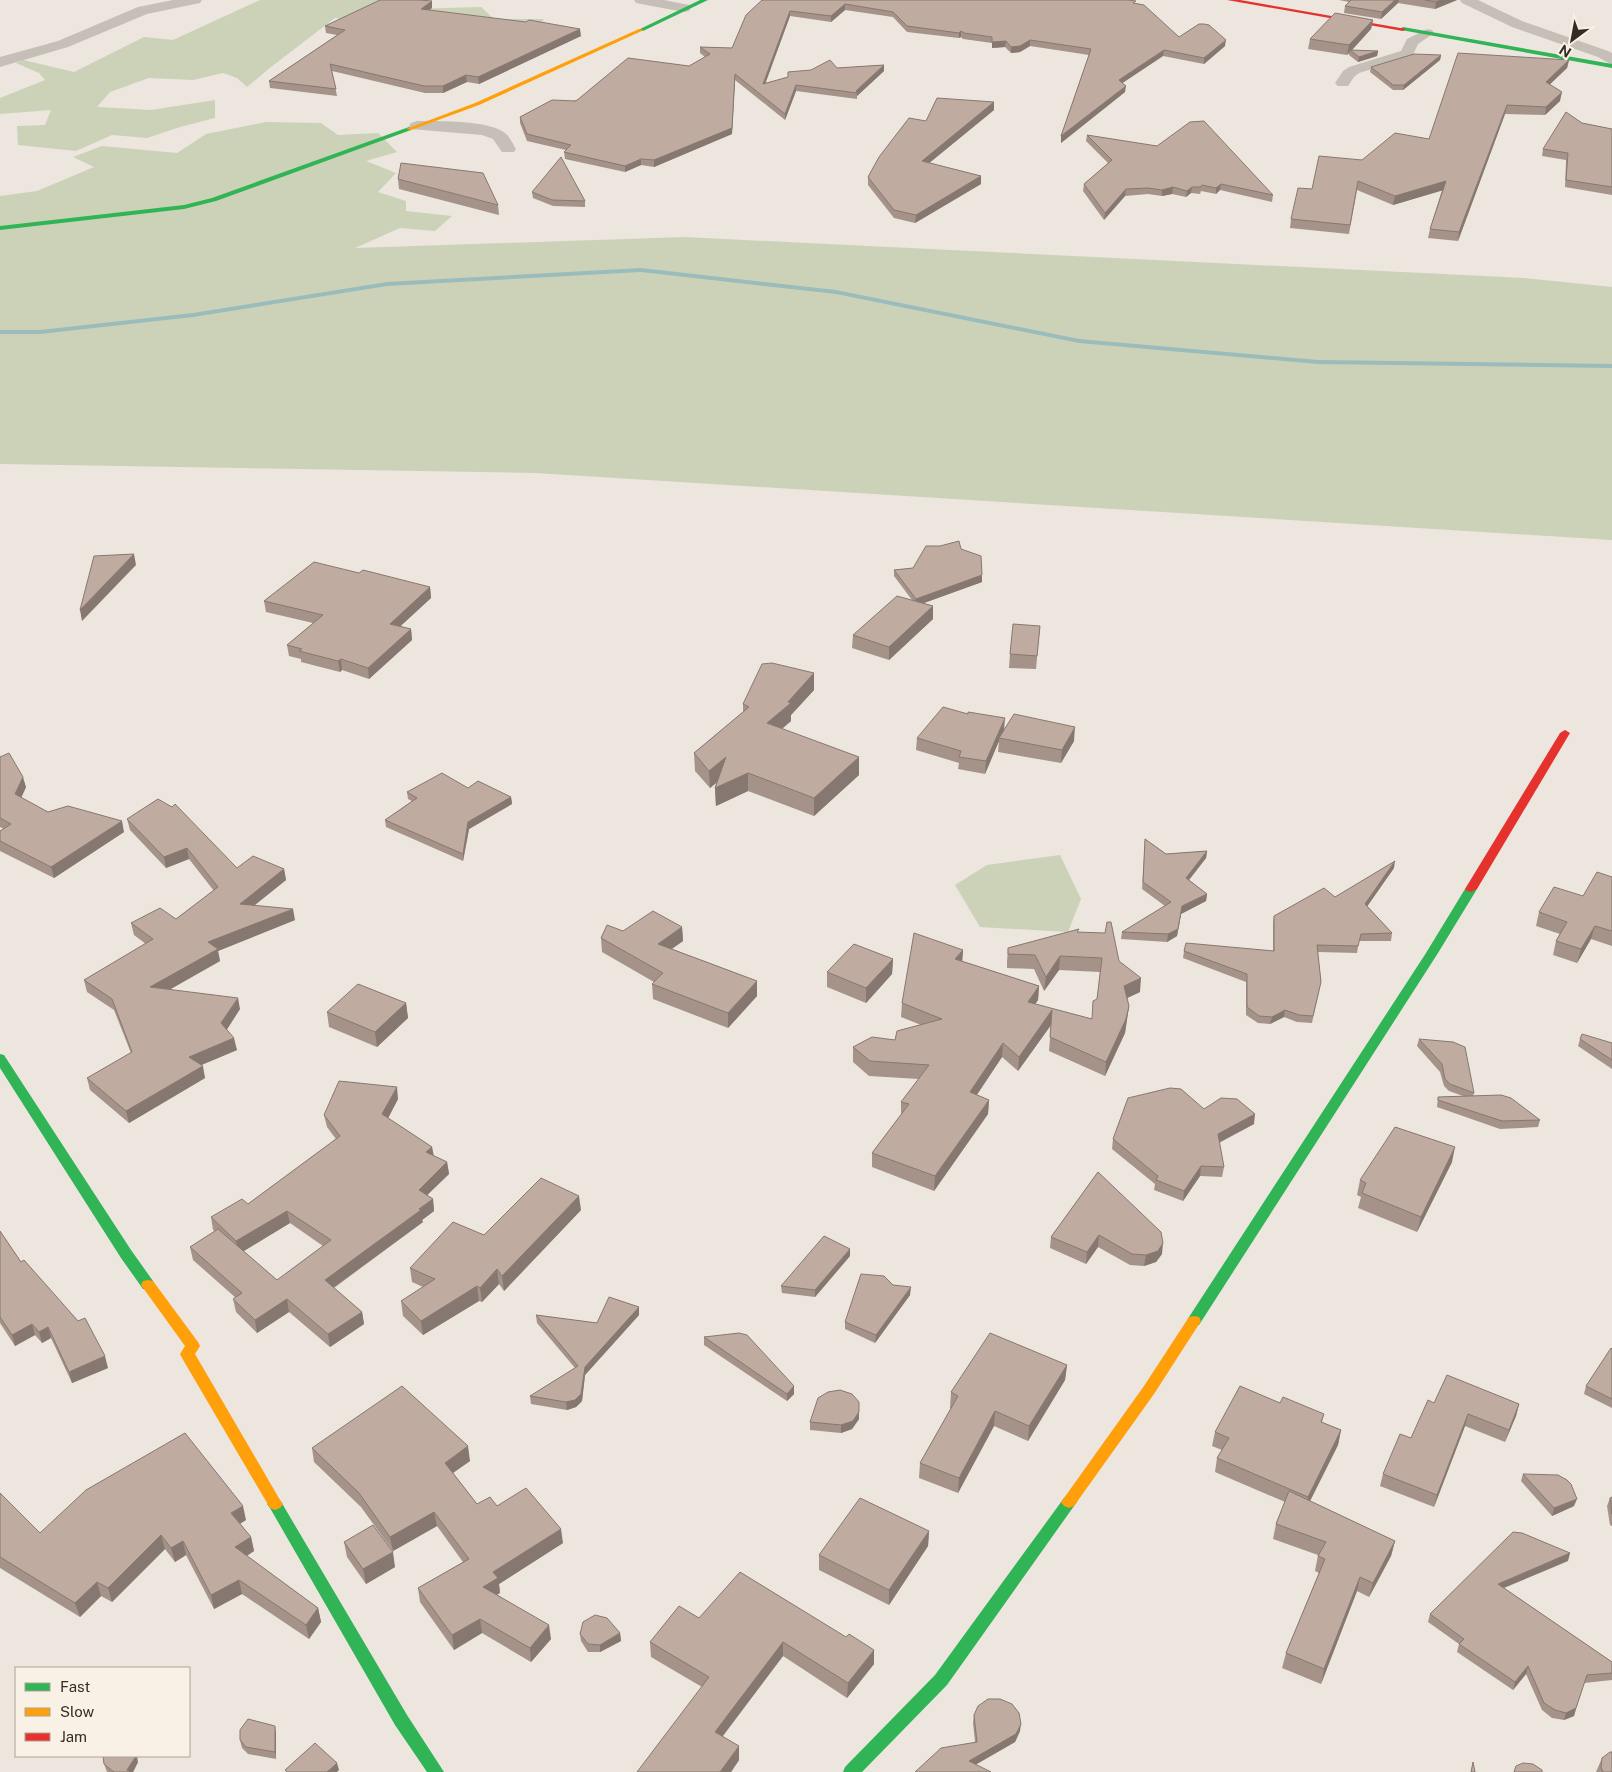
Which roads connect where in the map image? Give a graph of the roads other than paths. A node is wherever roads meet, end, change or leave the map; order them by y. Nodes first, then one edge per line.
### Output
1 (195, 0) edge
2 (641, 0) edge
3 (704, 0) edge
4 (1230, 0) edge
5 (1466, 0) edge
6 (684, 8) junction
7 (1427, 33) junction
8 (1612, 60) edge
9 (0, 62) edge
10 (1612, 66) edge
11 (1343, 84) dead end
12 (417, 126) junction
13 (508, 149) dead end
14 (0, 228) edge
15 (1565, 733) dead end
16 (0, 1058) edge
17 (436, 1772) edge
18 (851, 1772) edge

1 - 9 street
2 - 6 street
3 - 6 street
4 - 7 street
5 - 8 street
6 - 12 street
7 - 10 street
7 - 11 street
12 - 13 street
12 - 14 street
15 - 18 street
16 - 17 street

